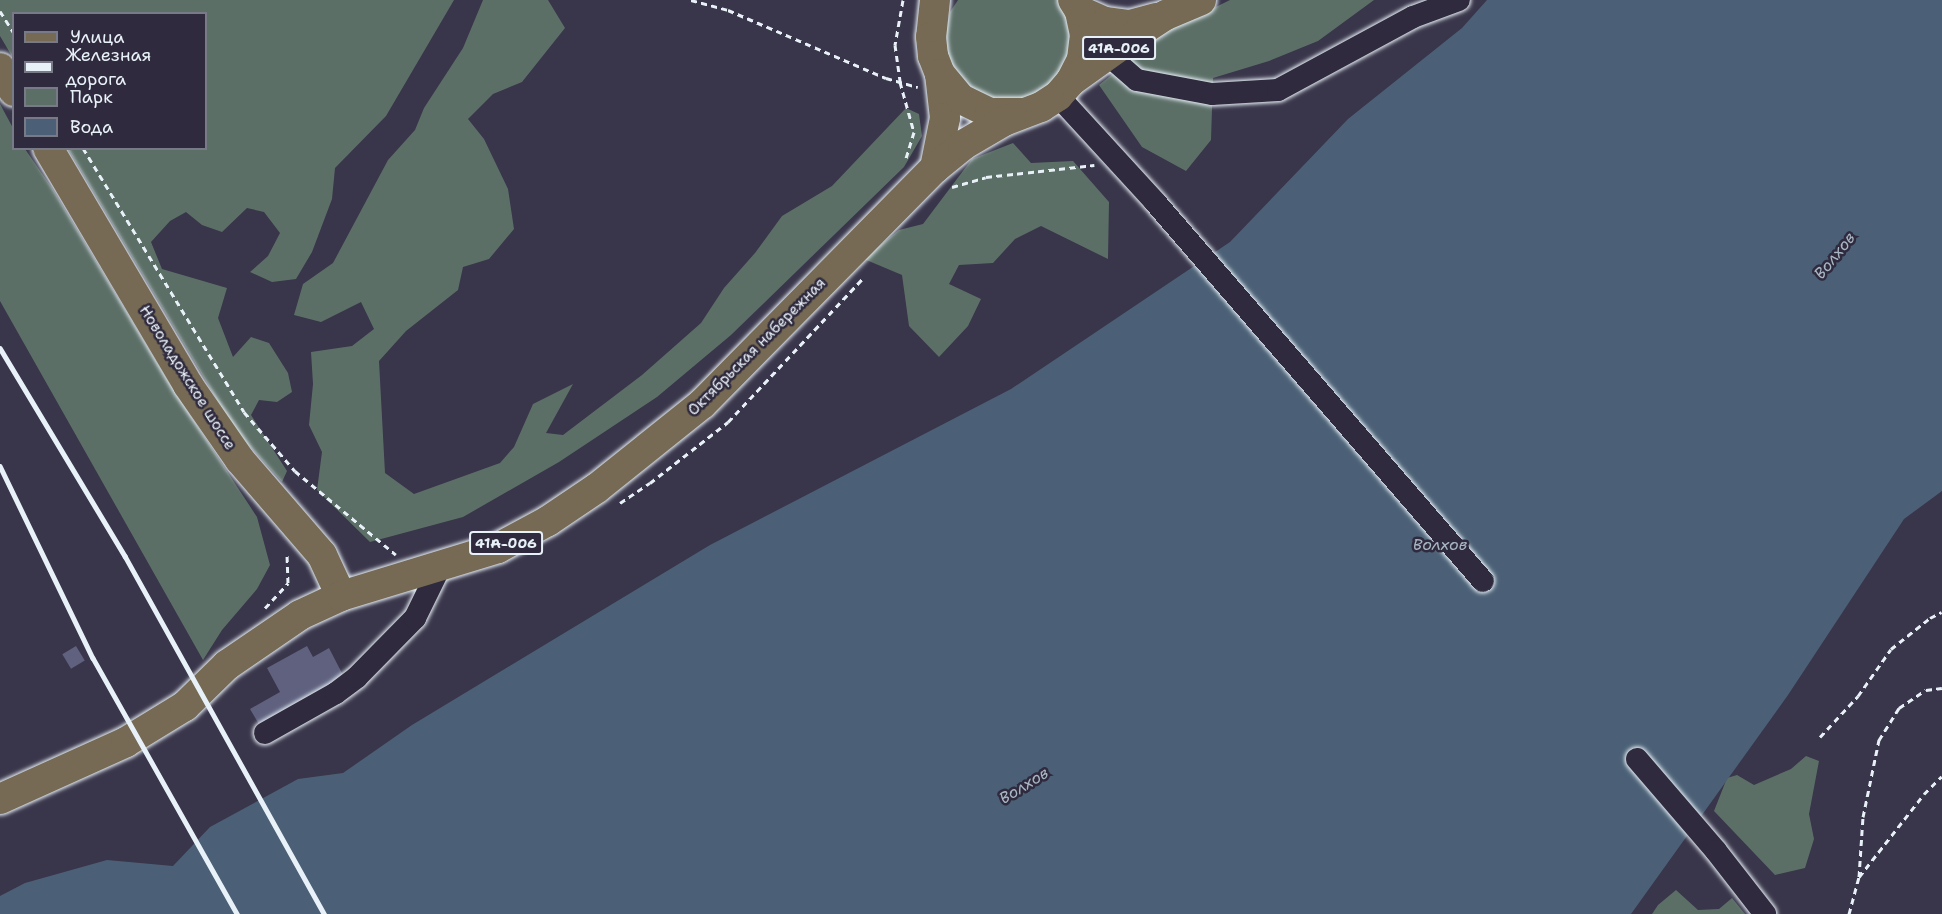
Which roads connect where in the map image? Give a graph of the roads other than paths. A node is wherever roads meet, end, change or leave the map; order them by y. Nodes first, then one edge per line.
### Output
1 (935, 0) edge
2 (943, 0) edge
3 (1201, 0) edge
4 (1459, 0) edge
5 (1076, 5) edge
6 (1167, 15) junction
7 (931, 37) junction
8 (1108, 56) junction
9 (0, 68) edge
10 (942, 84) junction
11 (12, 88) edge
12 (1064, 89) junction
13 (1023, 113) junction
14 (49, 150) edge
15 (943, 177) junction
16 (440, 567) junction
17 (1484, 581) dead end
18 (341, 596) junction
19 (265, 733) dead end
20 (1637, 759) dead end
21 (0, 799) edge
22 (1766, 914) edge

1 - 7 main road
2 - 7 main road
3 - 6 main road, Октябрьская набережная / 41А-006
4 - 8 street
5 - 6 main road
5 - 12 main road
6 - 8 main road, Октябрьская набережная / 41А-006
7 - 10 main road
8 - 12 main road, Октябрьская набережная / 41А-006
9 - 11 main road
10 - 13 main road
10 - 15 main road
12 - 13 main road, Октябрьская набережная / 41А-006
12 - 17 street
13 - 15 main road, Октябрьская набережная / 41А-006
14 - 18 main road, Новоладожское шоссе
15 - 16 main road, Октябрьская набережная / 41А-006
16 - 18 main road, Октябрьская набережная / 41А-006
16 - 19 street
18 - 21 main road, Октябрьская набережная / 41А-006
20 - 22 street

